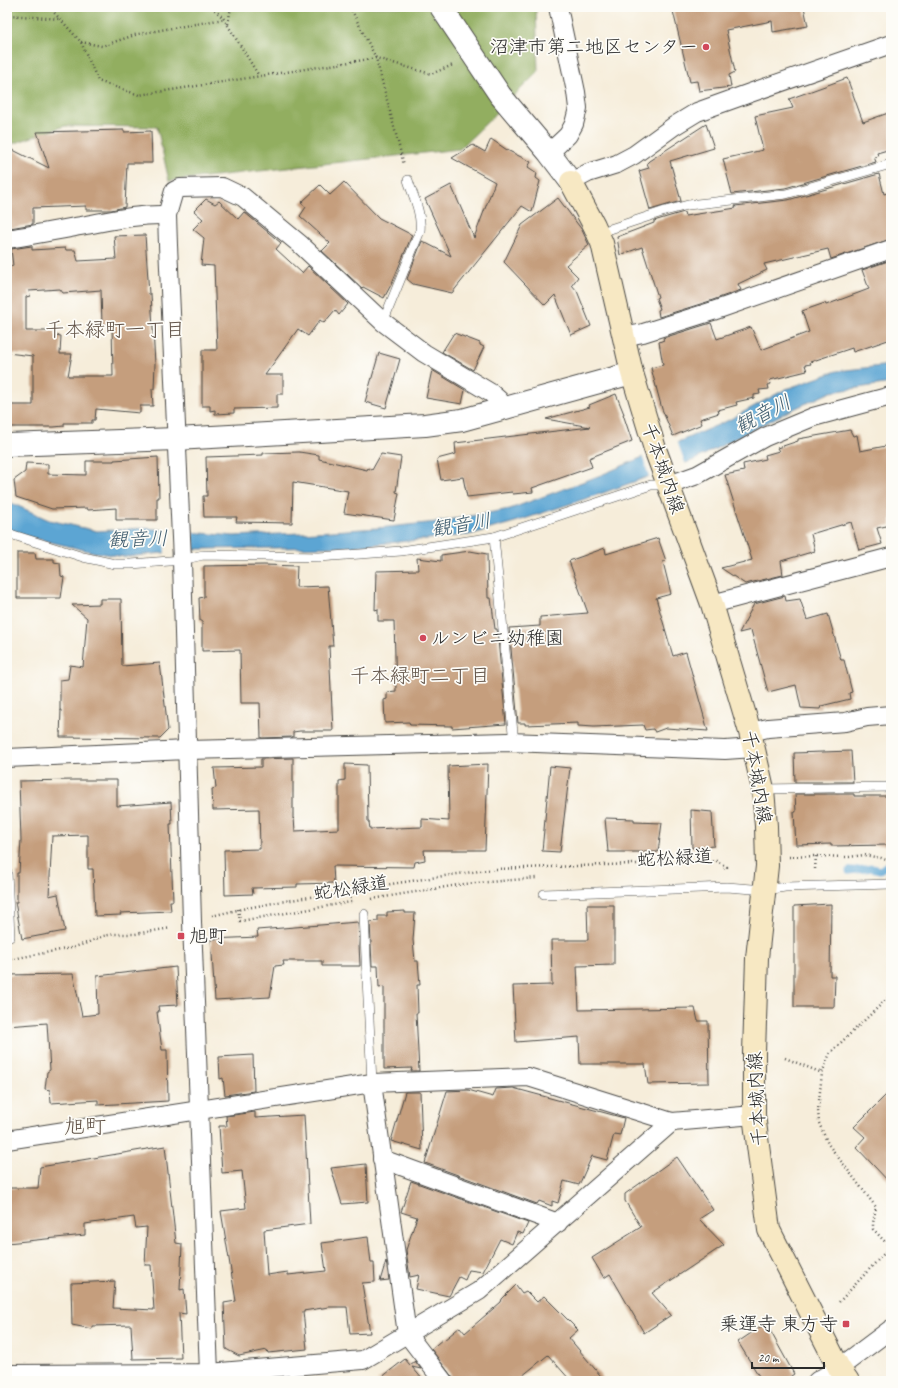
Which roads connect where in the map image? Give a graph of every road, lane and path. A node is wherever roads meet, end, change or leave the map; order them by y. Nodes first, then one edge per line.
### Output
1 (49, 7) edge
2 (212, 7) edge
3 (231, 7) edge
4 (350, 7) edge
5 (441, 7) edge
6 (558, 7) edge
7 (7, 18) edge
8 (60, 19) junction
9 (224, 19) junction
10 (228, 25) junction
11 (81, 42) junction
12 (891, 44) edge
13 (471, 52) junction
14 (376, 58) junction
15 (259, 76) junction
16 (549, 153) junction
17 (891, 164) edge
18 (408, 180) joint
19 (571, 182) junction
20 (167, 215) junction
21 (598, 233) junction
22 (7, 239) edge
23 (891, 249) edge
24 (383, 322) junction
25 (623, 337) junction
26 (632, 374) junction
27 (891, 396) edge
28 (504, 409) junction
29 (176, 439) junction
30 (7, 445) edge
31 (667, 480) junction
32 (7, 533) edge
33 (494, 537) junction
34 (181, 557) junction
35 (891, 557) edge
36 (712, 604) junction
37 (891, 715) edge
38 (752, 740) junction
39 (514, 743) junction
40 (187, 750) junction
41 (7, 758) edge
42 (891, 787) edge
43 (763, 789) junction
44 (785, 857) dead end
45 (891, 862) edge
46 (723, 870) dead end
47 (7, 872) edge
48 (541, 878) dead end
49 (891, 884) edge
50 (350, 890) junction
51 (764, 890) junction
52 (544, 894) dead end
53 (370, 899) dead end
54 (357, 901) dead end
55 (351, 902) junction
56 (238, 909) junction
57 (364, 914) dead end
58 (208, 917) dead end
59 (178, 927) dead end
60 (10, 937) dead end
61 (7, 960) edge
62 (891, 995) edge
63 (785, 1058) dead end
64 (822, 1073) junction
65 (372, 1083) junction
66 (199, 1110) junction
67 (754, 1115) junction
68 (672, 1122) junction
69 (7, 1140) edge
70 (382, 1159) junction
71 (558, 1223) junction
72 (890, 1246) edge
73 (839, 1302) dead end
74 (891, 1329) edge
75 (407, 1334) junction
76 (7, 1374) edge
77 (844, 1375) edge
78 (210, 1377) edge
79 (443, 1381) edge
80 (817, 1381) edge

1 - 8 path
2 - 9 path
3 - 10 path
4 - 14 path
5 - 13 street
6 - 16 street
7 - 8 path
8 - 11 path
9 - 10 path
9 - 11 path
10 - 15 path
11 - 15 path
12 - 19 street
13 - 14 path
13 - 16 street
14 - 15 path
14 - 18 path
16 - 19 street
17 - 21 lane
18 - 24 lane
19 - 21 main road, 千本城内線
20 - 22 street
20 - 24 street
20 - 29 street
21 - 25 main road, 千本城内線
23 - 25 street
24 - 28 street
25 - 26 main road, 千本城内線
26 - 28 street
26 - 31 main road, 千本城内線
27 - 31 street
28 - 29 street
29 - 30 street
29 - 34 street
31 - 33 lane
31 - 36 main road, 千本城内線
32 - 34 lane
33 - 34 lane
33 - 39 lane
34 - 40 street
35 - 36 street
36 - 38 main road, 千本城内線
37 - 38 street
38 - 39 street
38 - 43 main road, 千本城内線
39 - 40 street
40 - 41 street
40 - 66 street
42 - 43 lane
43 - 51 main road, 千本城内線
44 - 45 path
46 - 50 path, 蛇松緑道
47 - 60 lane
48 - 53 path, 蛇松緑道
49 - 51 lane
50 - 55 path
50 - 56 path, 蛇松緑道
51 - 52 lane
51 - 67 main road, 千本城内線
54 - 55 path, 蛇松緑道
55 - 56 path, 蛇松緑道
56 - 58 path, 蛇松緑道
57 - 65 lane
59 - 61 path
62 - 64 path
63 - 64 path
64 - 72 path
65 - 66 street
65 - 68 street
65 - 70 street
66 - 69 street
66 - 78 street
67 - 68 street
67 - 77 main road, 千本城内線
68 - 71 street
70 - 71 street
70 - 75 street
71 - 75 street
72 - 73 path
74 - 77 street
75 - 78 street
75 - 79 street
76 - 78 street
77 - 80 street

